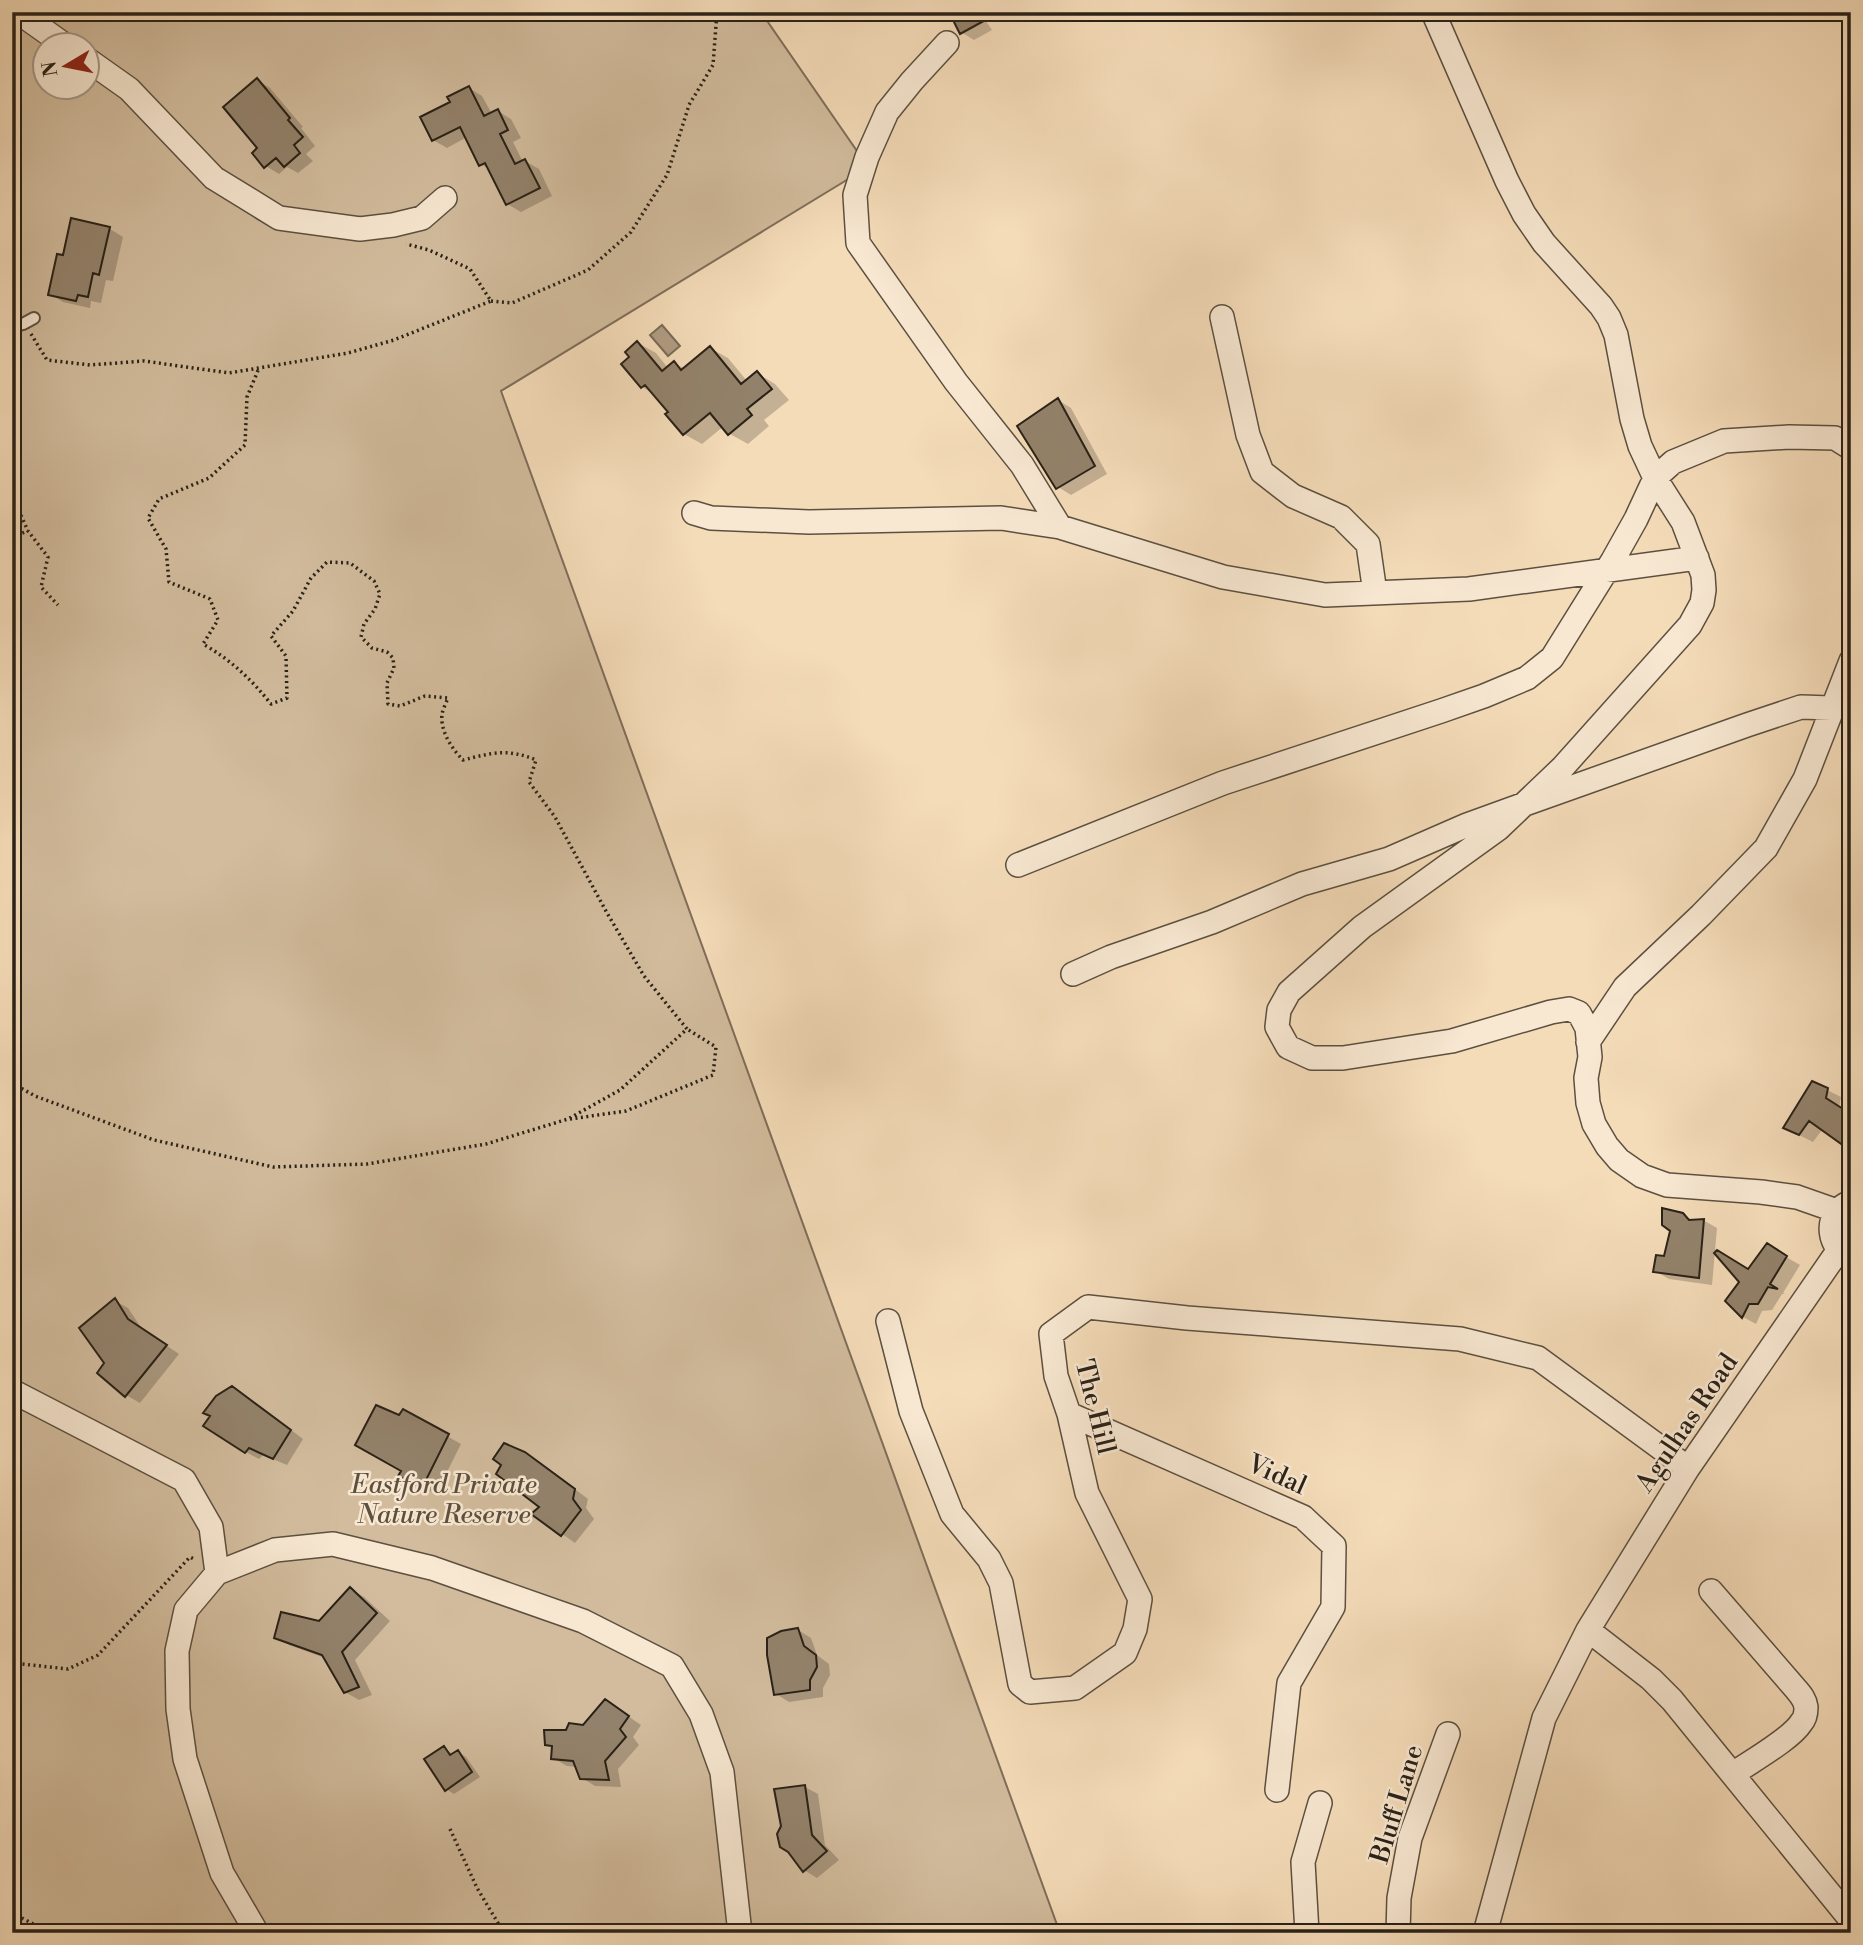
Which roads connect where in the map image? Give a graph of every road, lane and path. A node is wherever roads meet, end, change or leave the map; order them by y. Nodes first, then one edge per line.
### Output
1 (18, 12) edge
2 (717, 12) edge
3 (1433, 12) edge
4 (46, 32) edge
5 (947, 43) dead end
6 (102, 70) edge
7 (445, 198) dead end
8 (395, 241) dead end
9 (491, 301) junction
10 (1222, 317) dead end
11 (34, 318) dead end
12 (18, 326) edge
13 (259, 368) junction
14 (1851, 447) edge
15 (1655, 478) junction
16 (12, 495) edge
17 (694, 513) dead end
18 (1060, 527) junction
19 (28, 531) junction
20 (12, 537) edge
21 (1697, 558) junction
22 (1607, 570) junction
23 (1375, 593) junction
24 (58, 605) dead end
25 (1851, 661) edge
26 (1831, 708) junction
27 (1525, 804) junction
28 (1018, 865) dead end
29 (1073, 974) dead end
30 (687, 1029) junction
31 (1588, 1042) junction
32 (12, 1083) edge
33 (568, 1119) junction
34 (1844, 1207) edge
35 (1844, 1255) edge
36 (888, 1321) dead end
37 (12, 1391) edge
38 (1069, 1413) junction
39 (1688, 1468) junction
40 (216, 1573) junction
41 (1711, 1591) dead end
42 (1588, 1630) junction
43 (12, 1661) edge
44 (1448, 1734) dead end
45 (1733, 1774) junction
46 (1277, 1790) dead end
47 (1320, 1803) dead end
48 (450, 1829) dead end
49 (12, 1913) edge
50 (1851, 1920) edge
51 (51, 1933) edge
52 (257, 1933) edge
53 (504, 1933) edge
54 (740, 1933) edge
55 (1307, 1933) edge
56 (1398, 1933) edge
57 (1485, 1933) edge

1 - 4 street
2 - 9 path
3 - 15 street
5 - 18 street
6 - 7 street
8 - 9 path
9 - 13 path
10 - 23 street
11 - 12 lane
12 - 13 path
13 - 30 path
14 - 15 street
15 - 21 street
15 - 22 street
16 - 19 path
17 - 18 street
18 - 23 street
19 - 20 path
19 - 24 path
21 - 22 street
21 - 27 street
22 - 23 street
22 - 28 street
25 - 26 street
26 - 27 street
26 - 31 street
27 - 29 street
27 - 31 street
30 - 33 path
30 - 33 path
31 - 34 street
32 - 33 path
34 - 35 street
35 - 39 street, Agulhas Road
36 - 38 street, The Hill
37 - 40 street
38 - 39 street, The Hill
38 - 46 street, Vidal
39 - 42 street, Agulhas Road
40 - 43 path
40 - 52 street
40 - 54 street
41 - 45 street
42 - 45 street
42 - 57 street, Agulhas Road
44 - 56 street, Bluff Lane
45 - 50 street
47 - 55 street
48 - 53 path
49 - 51 path

